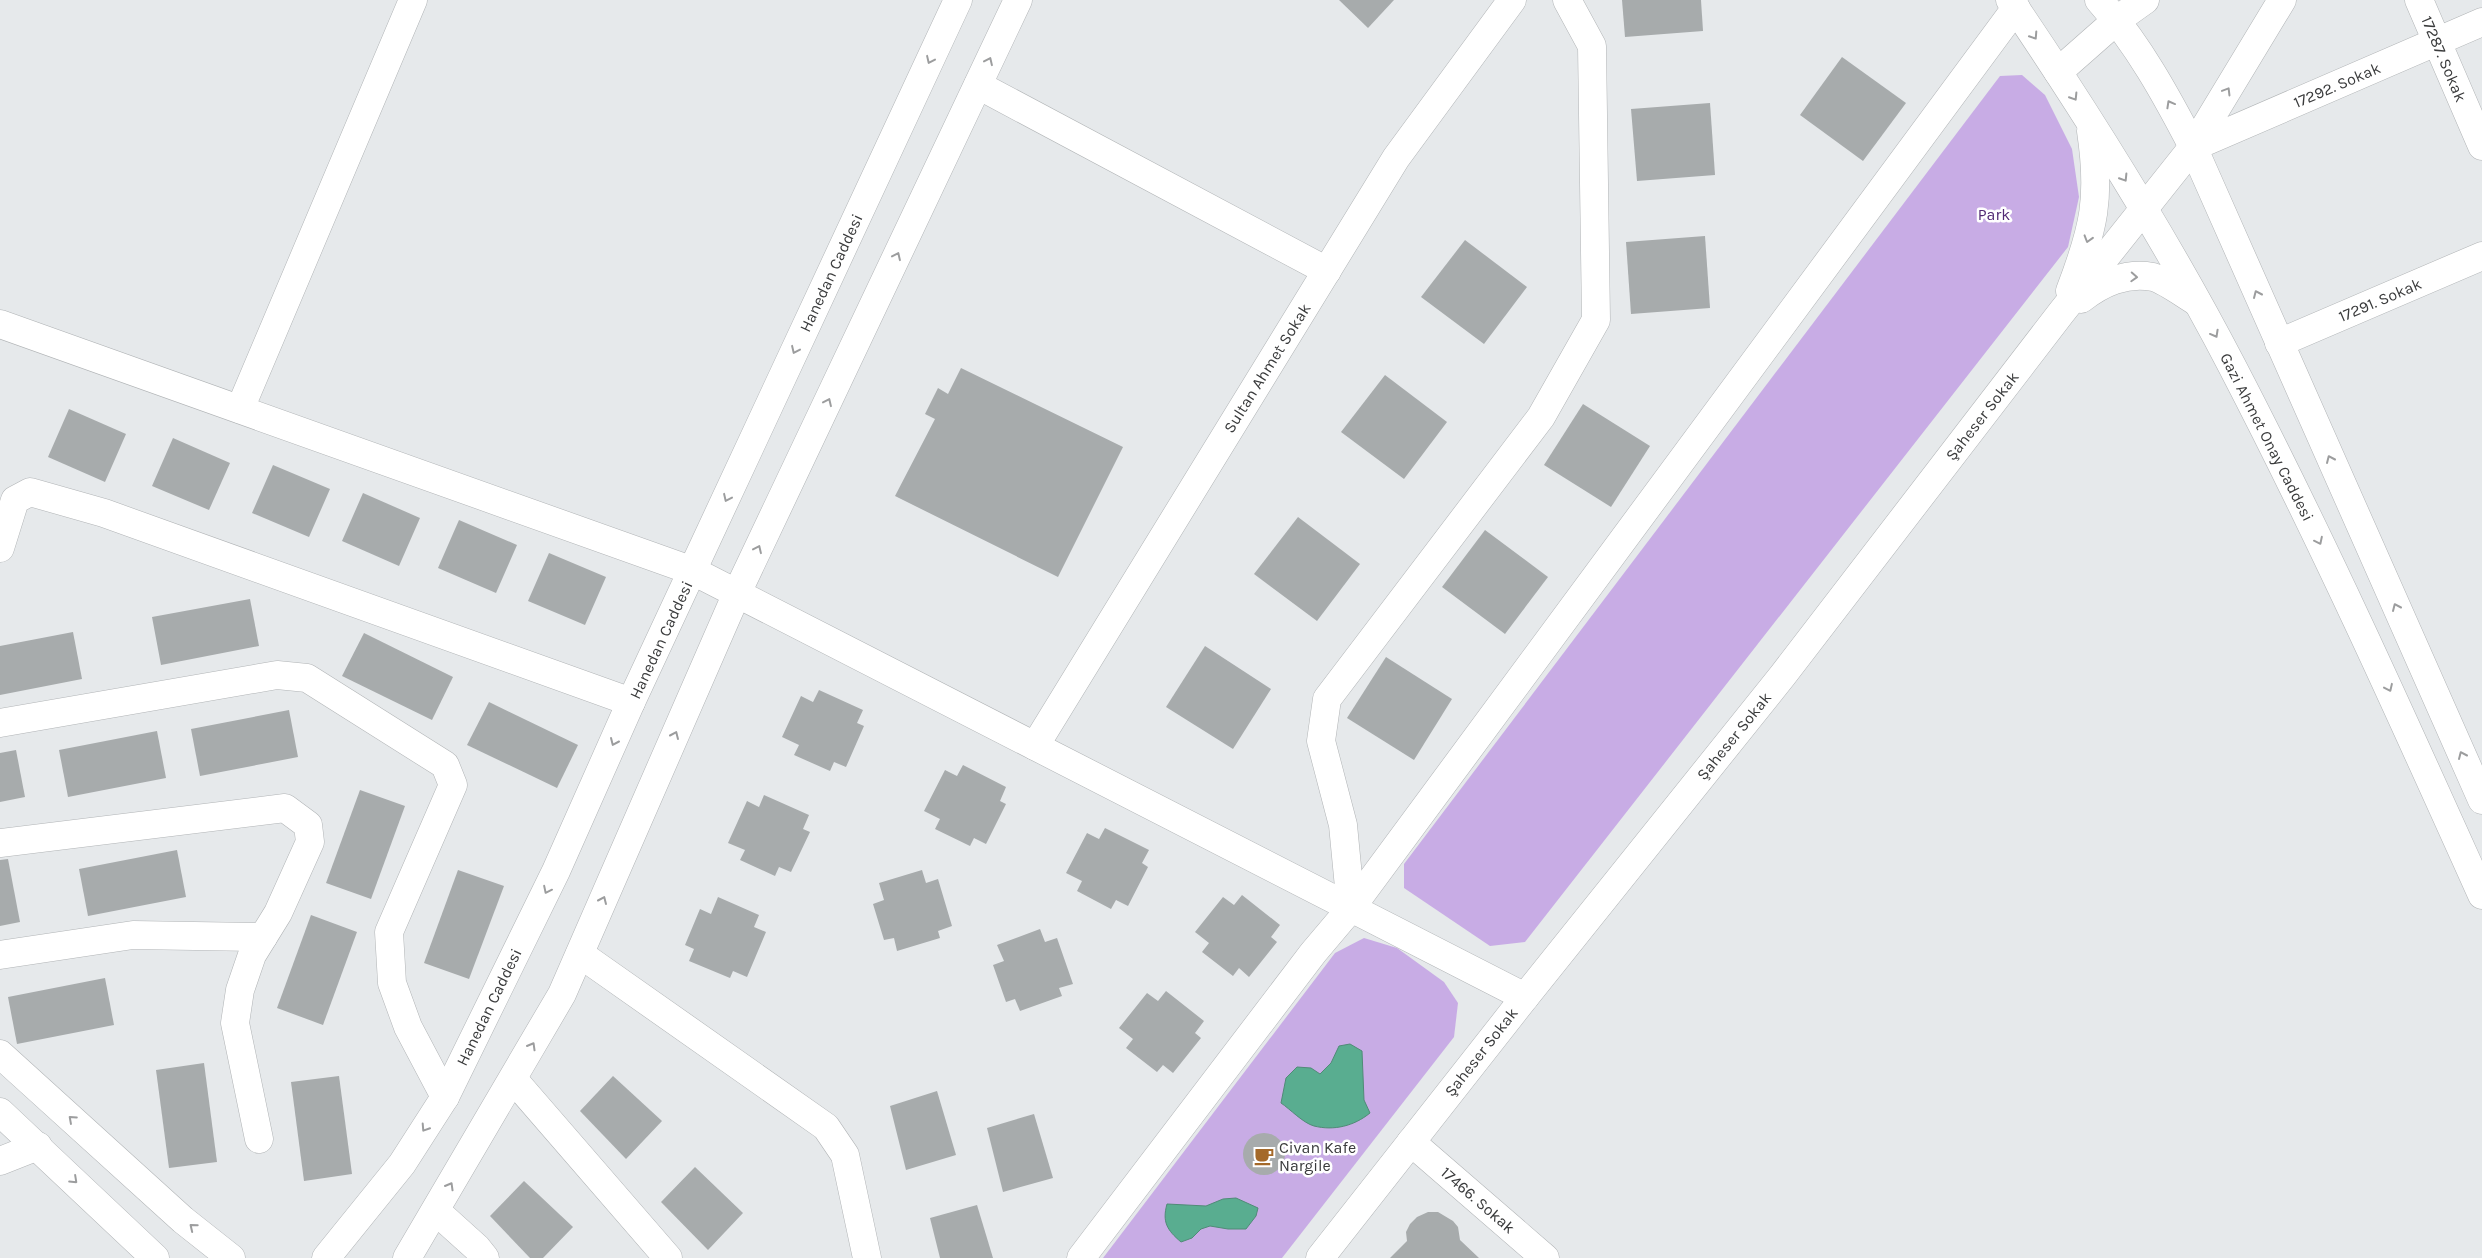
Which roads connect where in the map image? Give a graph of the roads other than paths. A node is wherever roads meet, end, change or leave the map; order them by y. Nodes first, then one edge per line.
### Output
1 (413, 0) edge
2 (958, 0) edge
3 (1018, 0) edge
4 (1512, 0) edge
5 (1567, 0) edge
6 (2145, 0) edge
7 (2282, 0) edge
8 (2419, 0) edge
9 (2013, 4) edge
10 (2108, 10) edge
11 (2482, 22) edge
12 (2437, 42) junction
13 (2058, 72) junction
14 (978, 85) junction
15 (2089, 122) junction
16 (2482, 146) edge
17 (2193, 147) junction
18 (2144, 210) junction
19 (2482, 256) edge
20 (1327, 271) junction
21 (2197, 302) junction
22 (2061, 313) junction
23 (0, 324) edge
24 (2279, 344) junction
25 (240, 409) junction
26 (0, 548) edge
27 (693, 571) junction
28 (737, 593) junction
29 (631, 702) junction
30 (0, 724) edge
31 (1035, 746) junction
32 (2482, 800) edge
33 (0, 843) edge
34 (2482, 895) edge
35 (1351, 908) junction
36 (263, 937) junction
37 (580, 954) junction
38 (0, 955) edge
39 (1525, 997) junction
40 (0, 1054) edge
41 (513, 1079) junction
42 (445, 1097) junction
43 (0, 1112) edge
44 (259, 1139) dead end
45 (1411, 1142) junction
46 (38, 1146) junction
47 (0, 1161) edge
48 (436, 1211) junction
49 (155, 1258) edge
50 (231, 1258) edge
51 (326, 1258) edge
52 (407, 1258) edge
53 (485, 1258) edge
54 (668, 1258) edge
55 (867, 1258) edge
56 (1081, 1258) edge
57 (1320, 1258) edge
58 (1545, 1258) edge

1 - 25 street
2 -> 27 street, Hanedan Caddesi
14 -> 3 street
4 - 20 street, Sultan Ahmet Sokak
5 - 35 street
6 - 10 street
17 -> 7 street, Şaheser Sokak
8 - 12 street, 17287. Sokak
9 -> 13 street, Gazi Ahmet Onay Caddesi
9 - 35 street
10 - 13 street
17 -> 10 street
11 - 12 street, 17292. Sokak
12 - 16 street, 17287. Sokak
12 - 17 street, 17292. Sokak
13 -> 15 street, Gazi Ahmet Onay Caddesi
14 - 20 street
28 -> 14 street
15 -> 18 street, Gazi Ahmet Onay Caddesi
15 -> 22 street
17 - 18 street, Şaheser Sokak
24 -> 17 street
18 - 21 street, Gazi Ahmet Onay Caddesi
18 - 22 street, Şaheser Sokak
19 - 24 street, 17291. Sokak
20 - 31 street, Sultan Ahmet Sokak
22 -> 21 street
21 -> 34 street, Gazi Ahmet Onay Caddesi
22 - 39 street, Şaheser Sokak
23 - 25 street
32 -> 24 street
25 - 27 street
26 - 29 street
27 - 28 street
27 - 29 street, Hanedan Caddesi
28 - 31 street
37 -> 28 street
29 -> 42 street, Hanedan Caddesi
30 - 42 street
31 - 35 street
33 - 36 street
35 - 39 street
35 - 56 street
36 - 38 street
36 - 44 street
41 -> 37 street
37 - 55 street
39 - 45 street, Şaheser Sokak
50 -> 40 street
48 -> 41 street
41 - 54 street
42 -> 51 street, Hanedan Caddesi
43 - 46 street
45 - 57 street, Şaheser Sokak
45 - 58 street, 17466. Sokak
46 - 47 street
46 -> 49 street
48 - 52 street
48 - 53 street

